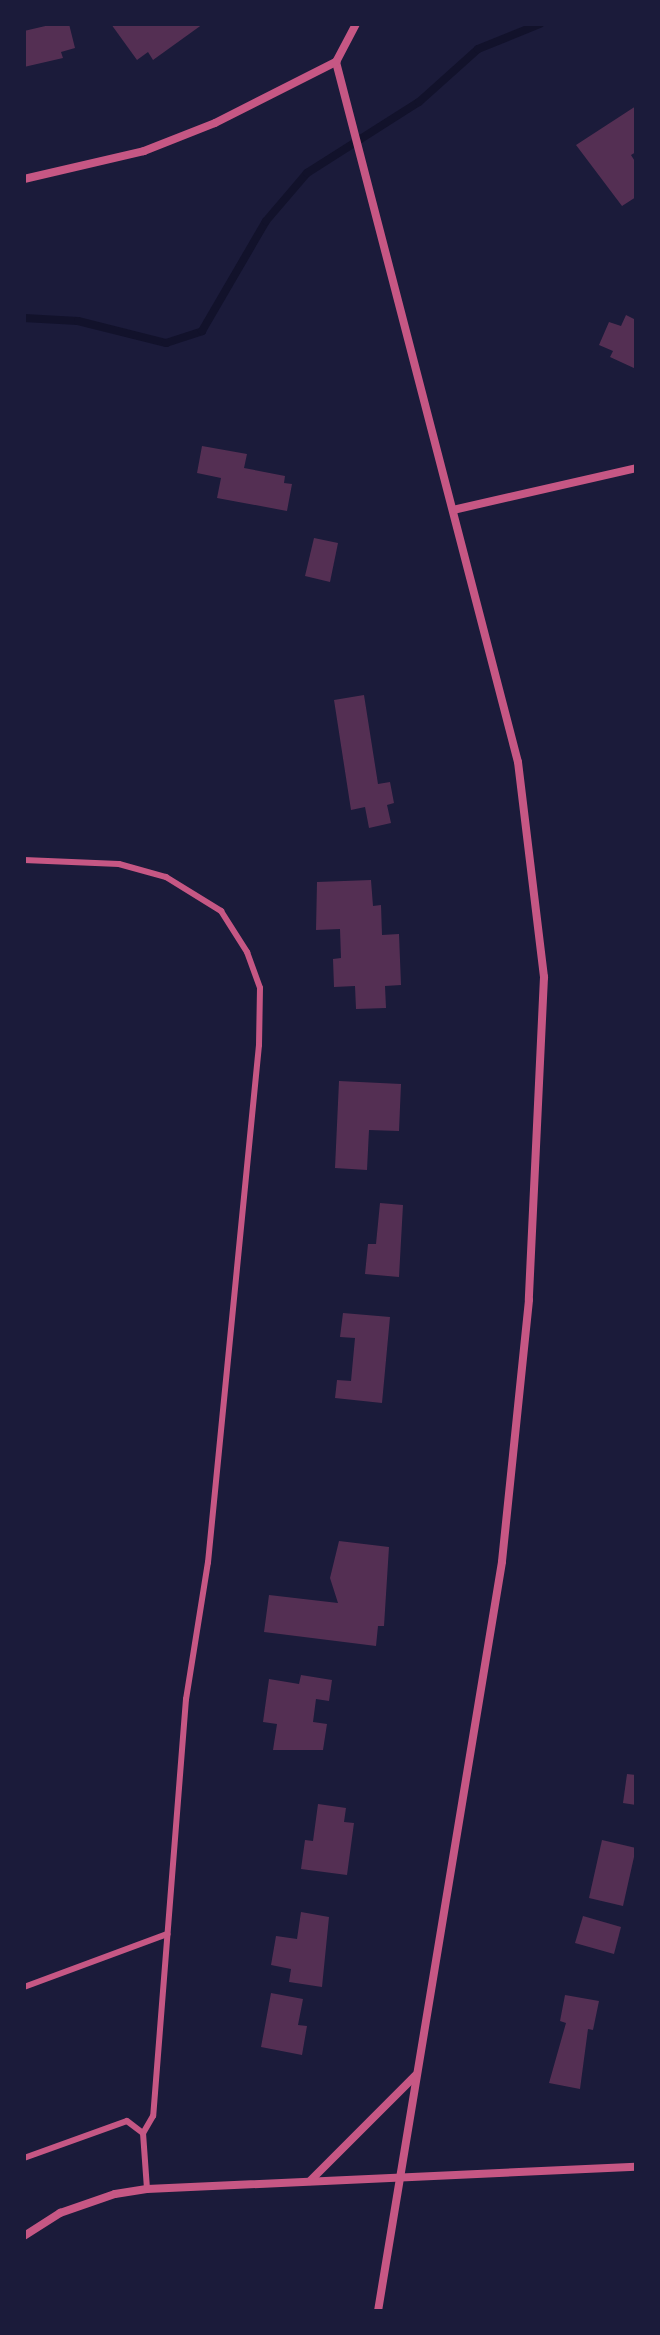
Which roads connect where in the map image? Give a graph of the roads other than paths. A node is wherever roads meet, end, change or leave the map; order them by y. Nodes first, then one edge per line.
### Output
1 (356, 24) edge
2 (336, 62) junction
3 (24, 179) edge
4 (636, 468) edge
5 (453, 510) junction
6 (24, 860) edge
7 (167, 1934) junction
8 (24, 1987) edge
9 (417, 2074) junction
10 (143, 2133) junction
11 (24, 2158) edge
12 (636, 2167) edge
13 (399, 2177) junction
14 (310, 2182) junction
15 (147, 2189) junction
16 (24, 2236) edge
17 (378, 2311) edge

1 - 2 street
2 - 3 street
2 - 5 street
4 - 5 street
5 - 9 street
6 - 7 lane
7 - 8 lane
7 - 10 lane
9 - 13 street
9 - 14 street
10 - 11 lane
10 - 15 lane
12 - 13 street
13 - 14 street
13 - 17 street
14 - 15 street
15 - 16 street

